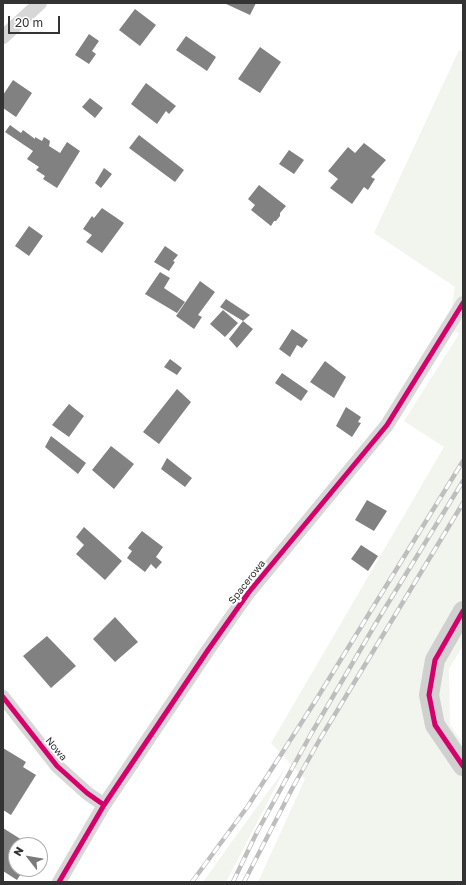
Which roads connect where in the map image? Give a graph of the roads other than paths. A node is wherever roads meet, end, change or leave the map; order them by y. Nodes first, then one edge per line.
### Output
1 (40, 3) edge
2 (3, 37) edge
3 (463, 303) edge
4 (463, 611) edge
5 (3, 697) edge
6 (463, 766) edge
7 (104, 805) junction
8 (59, 882) edge

1 - 2 street
3 - 7 street, Spacerowa
4 - 6 street
5 - 7 street, Nowa
7 - 8 street, Spacerowa

